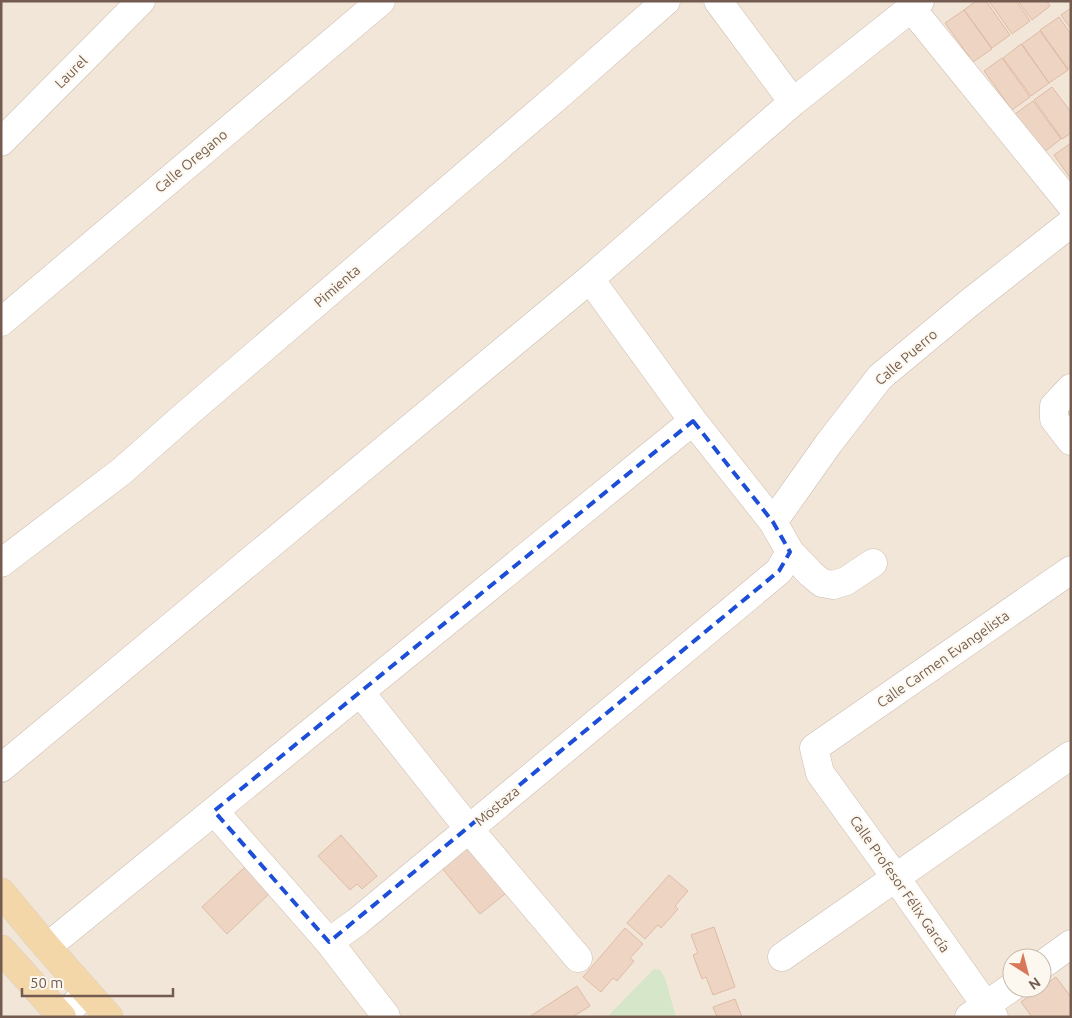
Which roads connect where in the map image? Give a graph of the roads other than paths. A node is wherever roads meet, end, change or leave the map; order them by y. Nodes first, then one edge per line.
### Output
1 (141, 1) edge
2 (381, 1) edge
3 (666, 1) edge
4 (718, 1) edge
5 (916, 5) edge
6 (793, 102) junction
7 (1, 142) edge
8 (1071, 206) edge
9 (1071, 223) edge
10 (590, 279) junction
11 (1, 322) edge
12 (1071, 388) edge
13 (693, 421) junction
14 (1071, 441) edge
15 (773, 522) junction
16 (790, 552) junction
17 (1, 563) edge
18 (873, 563) dead end
19 (1067, 581) edge
20 (360, 692) junction
21 (814, 748) joint
22 (1071, 755) edge
23 (1, 768) edge
24 (214, 811) junction
25 (470, 829) junction
26 (896, 878) junction
27 (1, 892) edge
28 (329, 942) junction
29 (1071, 944) edge
30 (47, 947) junction
31 (1, 949) edge
32 (782, 957) dead end
33 (578, 958) dead end
34 (1052, 958) edge
35 (87, 993) junction
36 (1002, 995) edge
37 (983, 1013) edge
38 (105, 1016) edge
39 (386, 1016) edge
40 (62, 1017) edge

1 - 7 street, Laurel
2 - 11 street, Calle Oregano
3 - 17 street, Pimienta
4 - 6 street
5 - 6 street
5 - 8 street
6 - 10 street
9 - 15 street, Calle Puerro
10 - 13 street
10 - 23 street
12 - 14 street
13 - 15 street
13 - 20 street
15 - 16 street
16 - 18 street
16 - 25 street, Mostaza
19 - 21 street, Calle Carmen Evangelista
20 - 24 street
20 - 25 street
21 - 26 street, Calle Profesor Félix García
22 - 26 street
24 - 28 street
24 - 30 street
25 - 28 street, Mostaza
25 - 33 street
26 - 32 street
26 - 37 street, Calle Profesor Félix García
27 - 30 main road
28 - 39 street
29 - 34 street
30 - 35 main road
31 - 40 main road
35 - 38 main road
35 - 40 street
36 - 37 street

